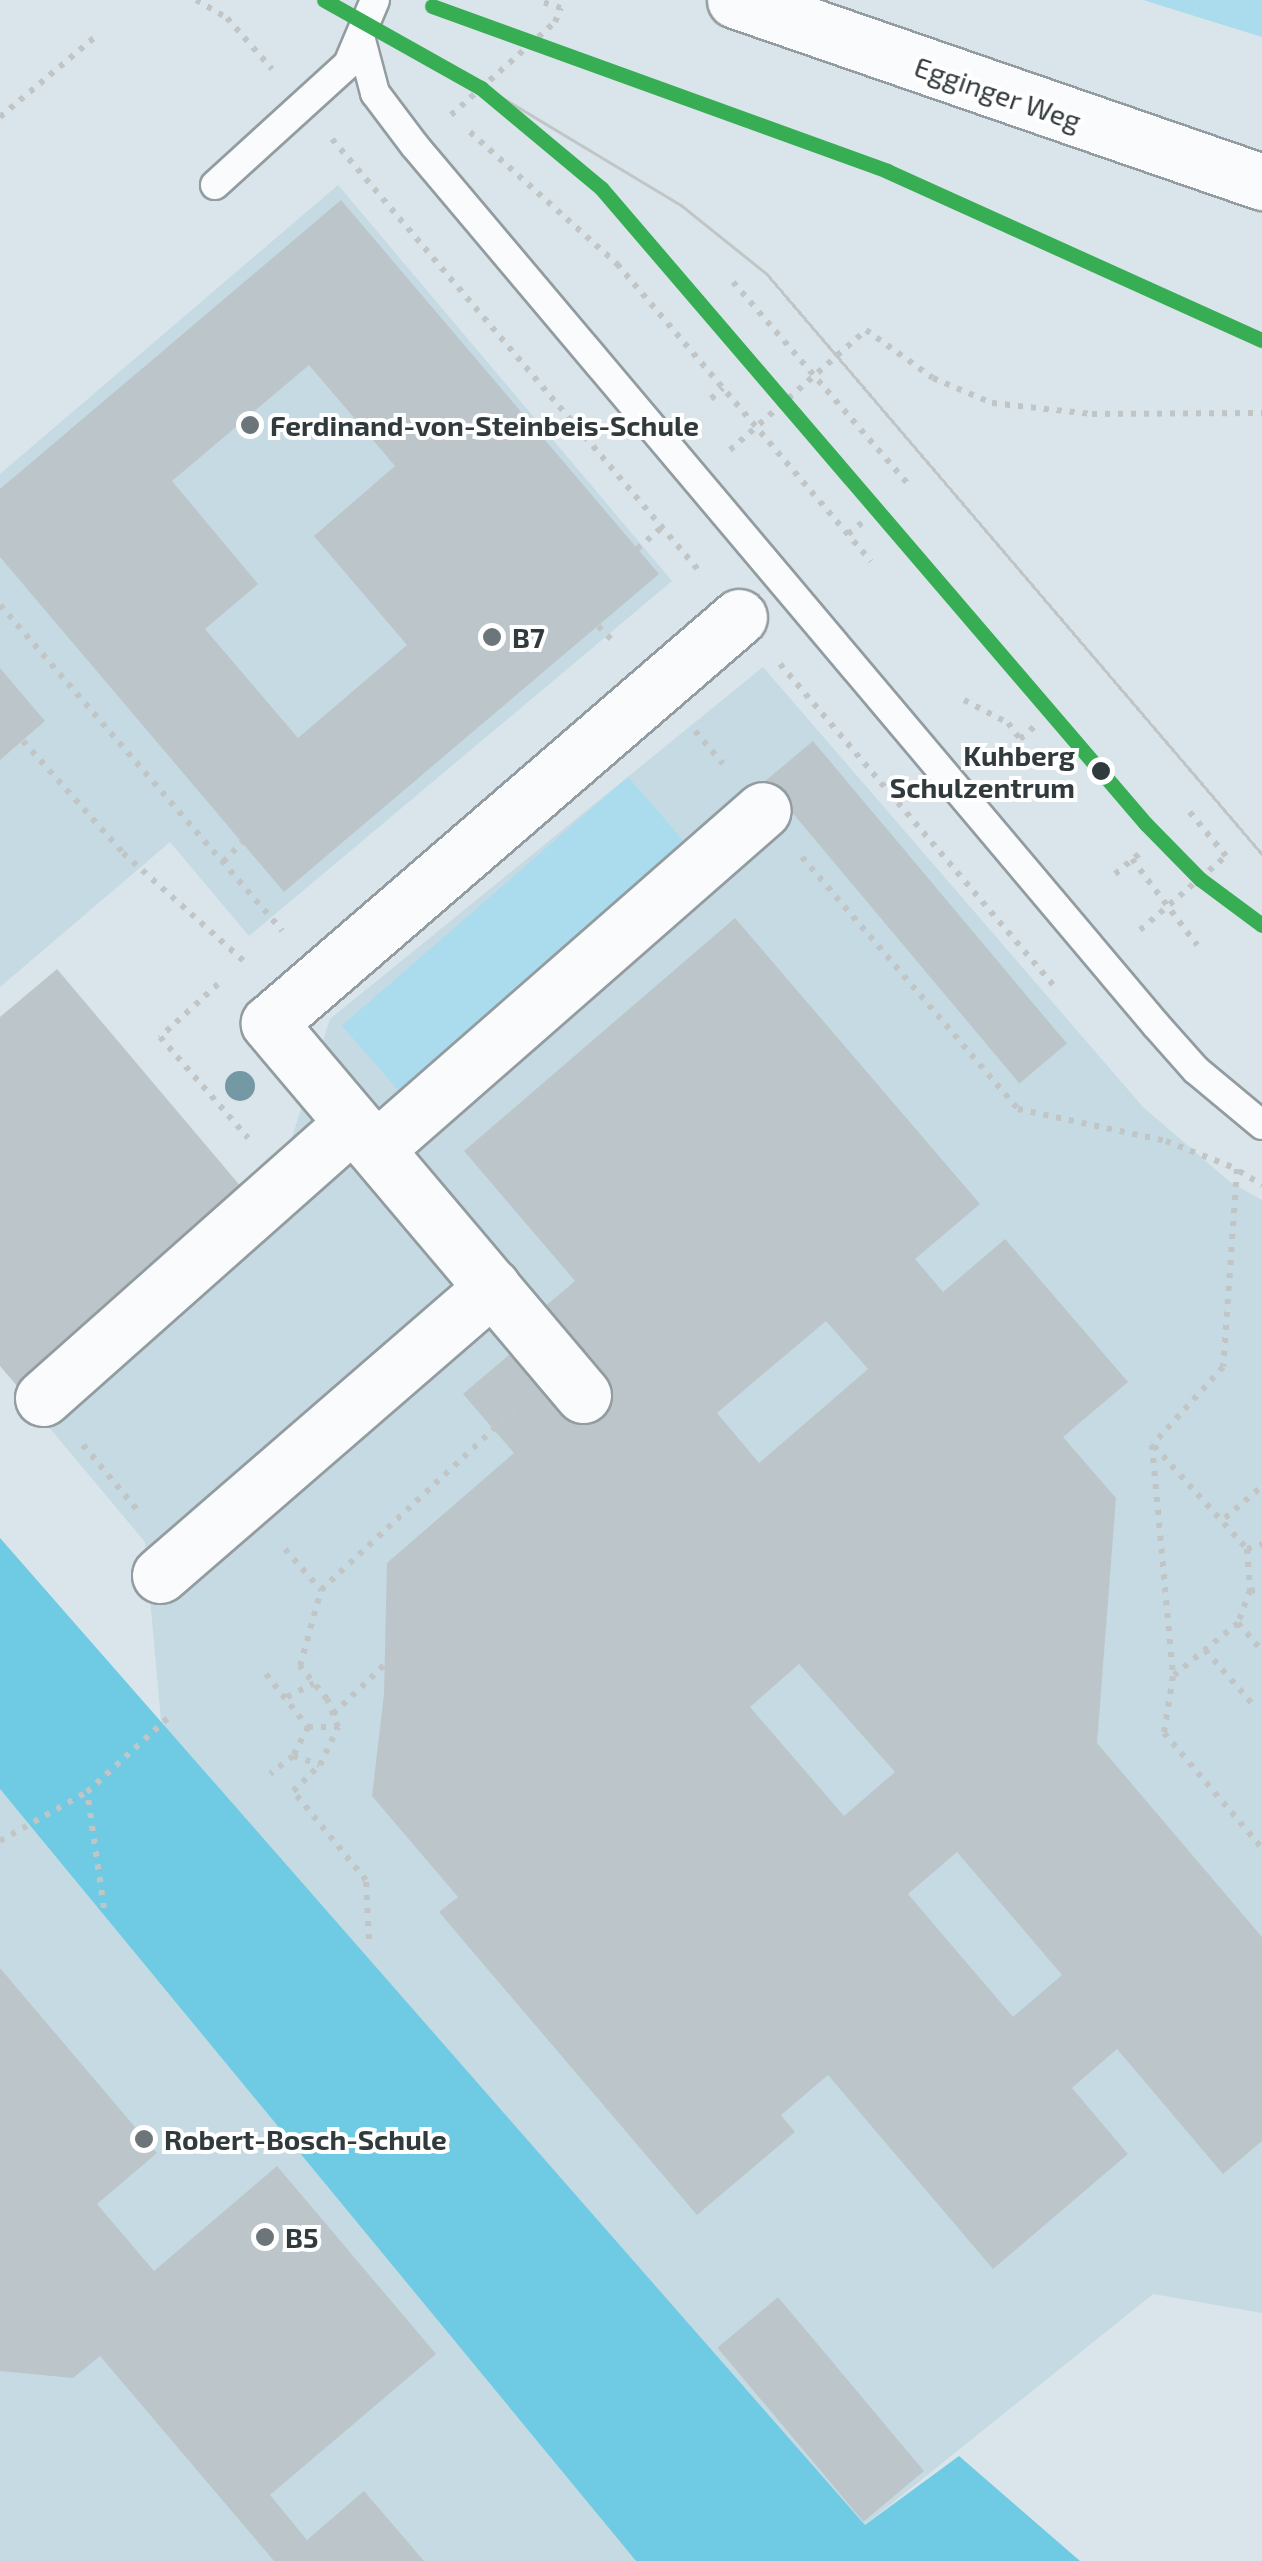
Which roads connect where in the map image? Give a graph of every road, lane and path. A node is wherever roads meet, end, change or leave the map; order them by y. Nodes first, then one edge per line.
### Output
1 (196, 0) edge
2 (374, 0) edge
3 (536, 0) edge
4 (735, 0) edge
5 (94, 37) dead end
6 (361, 40) junction
7 (304, 107) junction
8 (450, 116) junction
9 (0, 117) edge
10 (416, 146) junction
11 (367, 180) junction
12 (1262, 182) edge
13 (215, 185) dead end
14 (732, 282) dead end
15 (815, 375) junction
16 (723, 388) junction
17 (711, 399) dead end
18 (1262, 413) edge
19 (757, 426) junction
20 (697, 480) junction
21 (907, 483) dead end
22 (864, 522) dead end
23 (662, 528) junction
24 (848, 534) junction
25 (638, 549) dead end
26 (871, 561) dead end
27 (0, 605) edge
28 (739, 617) joint
29 (657, 688) junction
30 (964, 700) dead end
31 (1034, 726) dead end
32 (22, 741) dead end
33 (763, 810) junction
34 (1188, 810) dead end
35 (242, 842) dead end
36 (1140, 852) dead end
37 (1132, 859) junction
38 (223, 862) junction
39 (1115, 874) dead end
40 (1170, 904) junction
41 (1197, 944) dead end
42 (1102, 962) junction
43 (307, 990) junction
44 (160, 1038) dead end
45 (1262, 1125) edge
46 (364, 1136) junction
47 (285, 1181) junction
48 (493, 1287) junction
49 (582, 1395) dead end
50 (44, 1398) dead end
51 (1152, 1444) junction
52 (462, 1456) dead end
53 (1262, 1486) edge
54 (1225, 1518) junction
55 (276, 1539) dead end
56 (1262, 1544) edge
57 (1247, 1549) junction
58 (160, 1575) dead end
59 (321, 1590) junction
60 (1250, 1590) junction
61 (1262, 1592) edge
62 (434, 1617) dead end
63 (1238, 1623) junction
64 (1205, 1650) junction
65 (1262, 1651) edge
66 (266, 1674) dead end
67 (1173, 1676) junction
68 (314, 1683) junction
69 (287, 1696) junction
70 (1255, 1707) dead end
71 (333, 1714) junction
72 (168, 1718) dead end
73 (308, 1727) junction
74 (338, 1727) junction
75 (293, 1756) junction
76 (320, 1765) junction
77 (270, 1774) dead end
78 (87, 1792) junction
79 (0, 1841) edge
80 (1262, 1848) edge
81 (104, 1908) dead end
82 (369, 1939) dead end

1 - 7 path
2 - 6 lane
3 - 8 path
4 - 12 street, Egginger Weg
5 - 9 path
6 - 7 lane
6 - 10 lane
7 - 11 path
7 - 13 lane
8 - 10 path
8 - 16 path
10 - 11 path
10 - 20 lane
11 - 23 path
14 - 15 path
15 - 18 path
15 - 19 path
15 - 21 path
16 - 17 path
16 - 19 path
19 - 20 path
19 - 24 path
20 - 42 lane
22 - 24 path
23 - 25 path
23 - 28 path
24 - 26 path
27 - 38 path
28 - 29 street
29 - 33 path
29 - 43 street
30 - 31 path
32 - 43 path
33 - 46 street
33 - 51 path
34 - 40 path
35 - 38 path
36 - 37 path
37 - 39 path
37 - 40 path
38 - 43 path
40 - 41 path
40 - 42 path
42 - 45 lane
43 - 46 street
44 - 47 path
46 - 47 street
46 - 48 street
47 - 50 street
48 - 49 street
48 - 58 street
51 - 54 path
51 - 67 path
52 - 59 path
53 - 54 path
54 - 57 path
55 - 59 path
56 - 57 path
57 - 60 path
59 - 68 path
60 - 61 path
60 - 63 path
62 - 71 path
63 - 64 path
63 - 65 path
64 - 67 path
64 - 70 path
66 - 69 path
67 - 80 path
68 - 69 path
68 - 71 path
69 - 73 path
71 - 74 path
72 - 78 path
73 - 74 path
73 - 75 path
74 - 76 path
75 - 76 path
75 - 77 path
76 - 82 path
78 - 79 path
78 - 81 path

